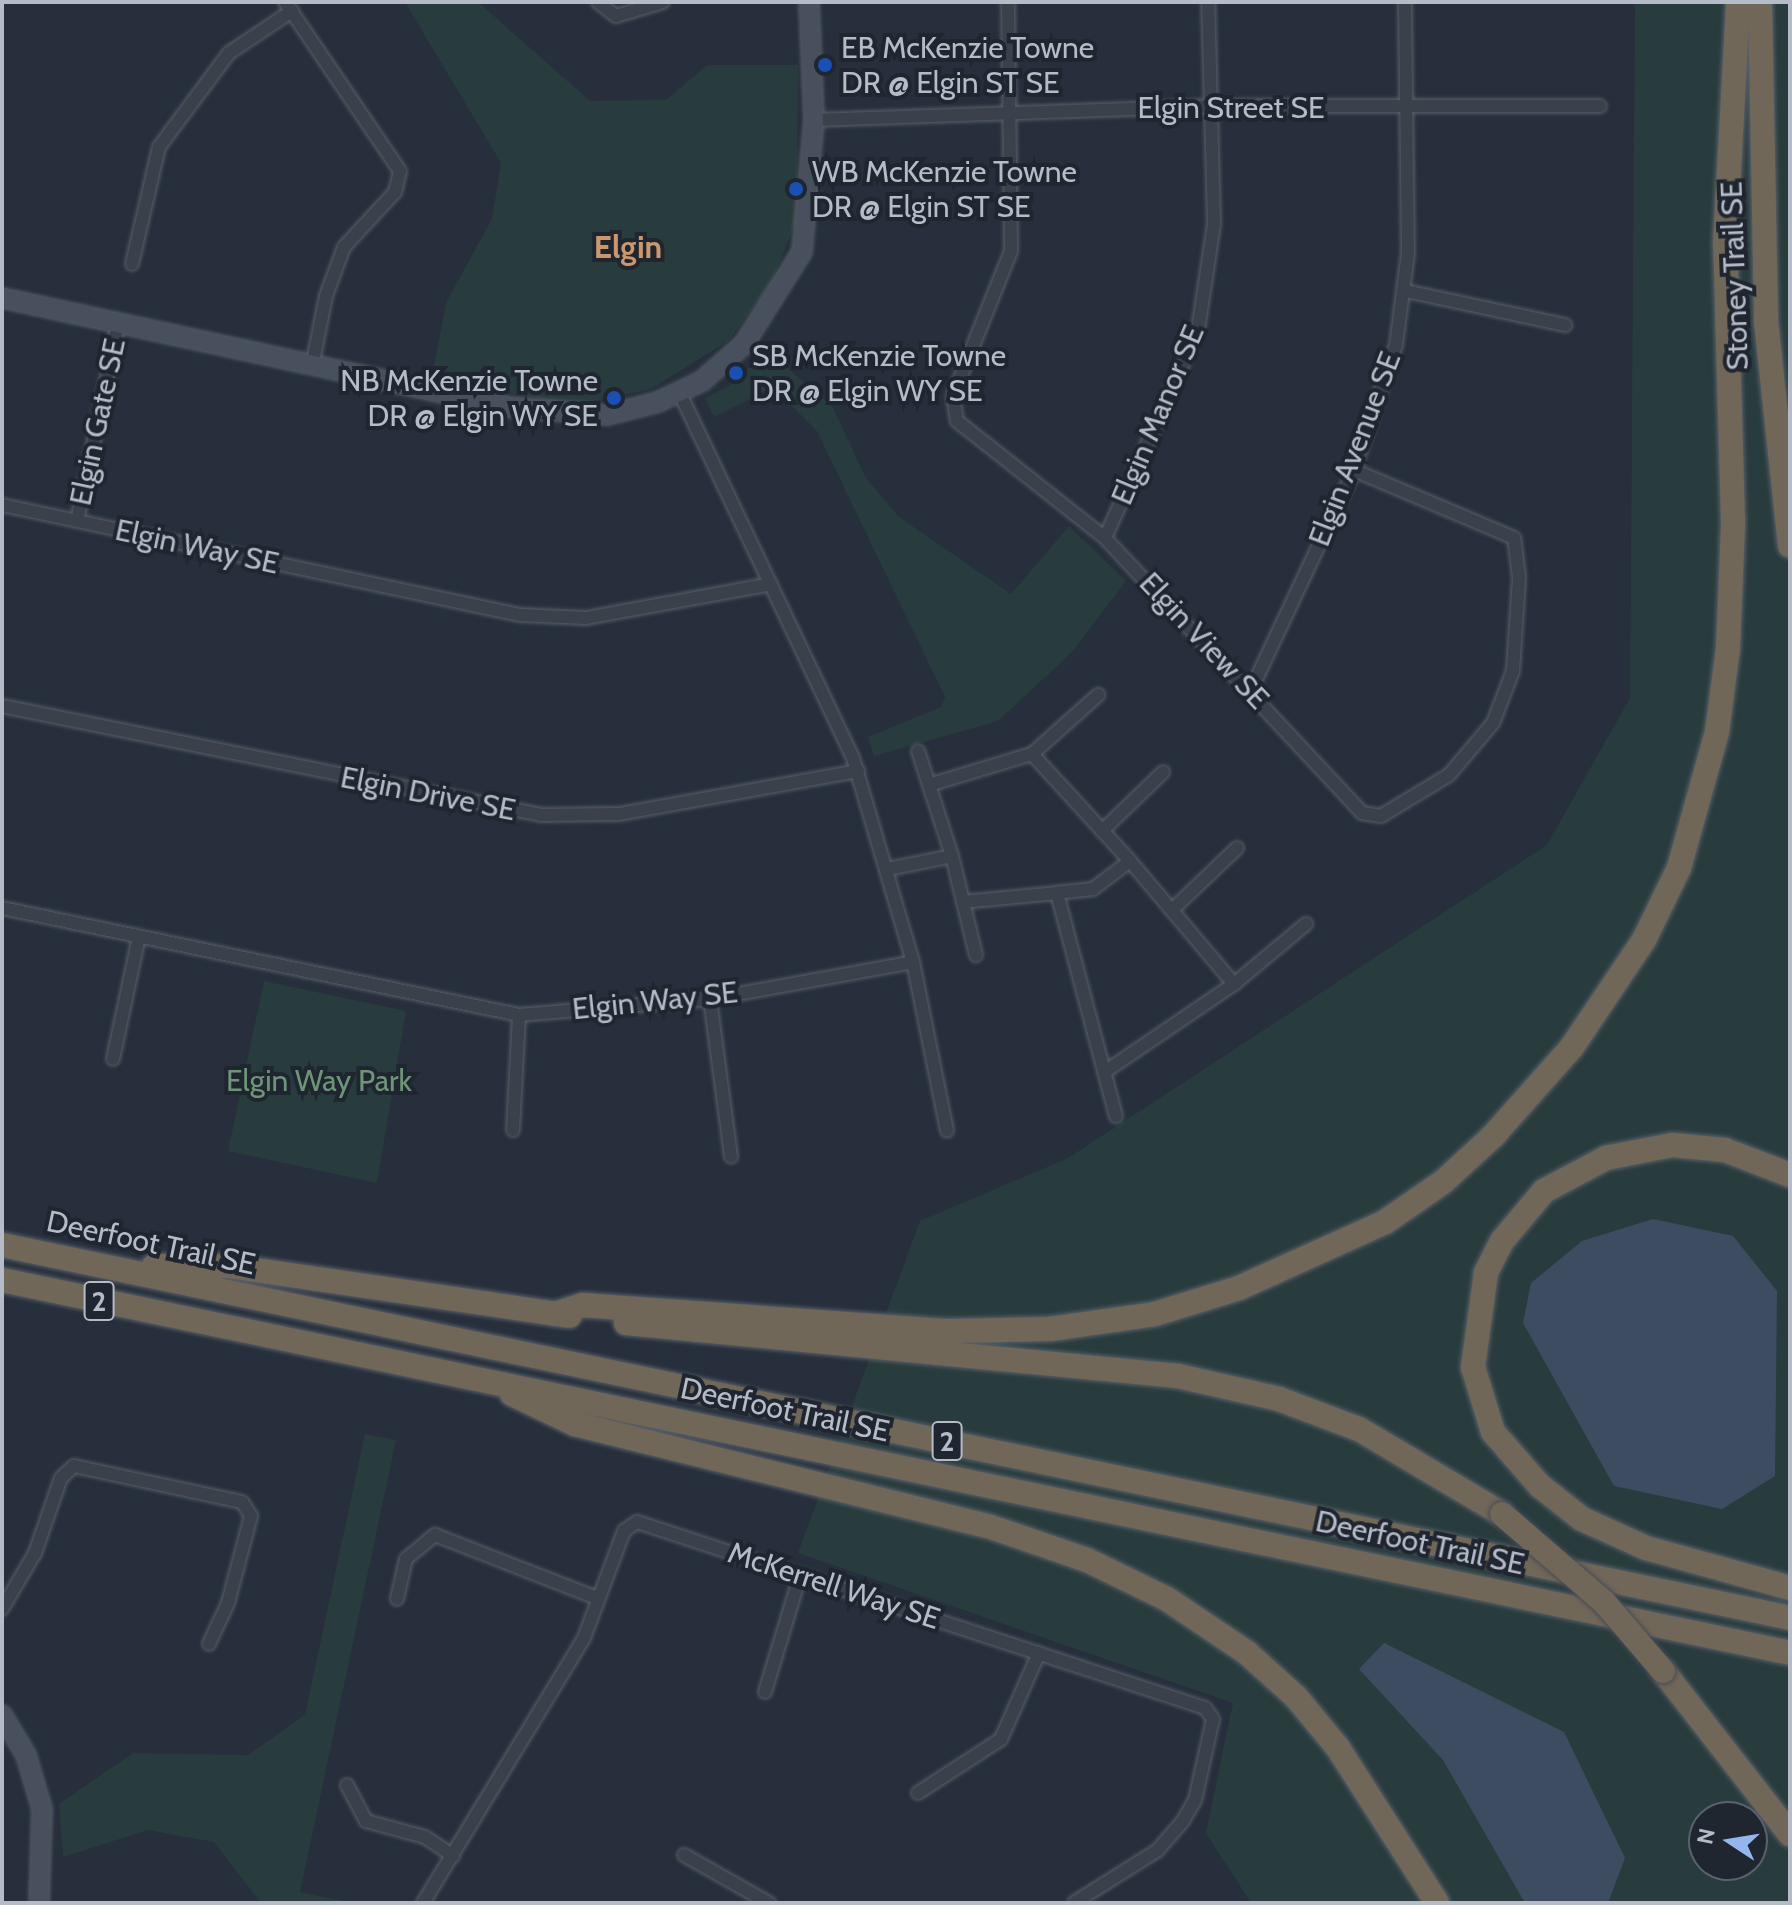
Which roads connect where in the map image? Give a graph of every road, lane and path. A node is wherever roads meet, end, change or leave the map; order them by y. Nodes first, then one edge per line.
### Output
1 (598, 2) edge
2 (663, 2) edge
3 (809, 2) edge
4 (1008, 2) edge
5 (1208, 2) edge
6 (1405, 2) edge
7 (1738, 2) edge
8 (1760, 2) edge
9 (289, 6) edge
10 (1211, 106) junction
11 (1600, 106) dead end
12 (1408, 109) junction
13 (1012, 111) junction
14 (814, 120) junction
15 (132, 264) dead end
16 (1406, 291) junction
17 (2, 298) edge
18 (118, 324) junction
19 (1565, 325) dead end
20 (312, 367) junction
21 (680, 393) junction
22 (1354, 470) junction
23 (2, 505) edge
24 (77, 521) junction
25 (1105, 538) junction
26 (1790, 546) edge
27 (771, 584) junction
28 (1251, 690) junction
29 (1098, 695) dead end
30 (2, 706) edge
31 (918, 751) dead end
32 (1032, 754) junction
33 (858, 771) junction
34 (1163, 772) dead end
35 (929, 785) junction
36 (1102, 831) junction
37 (1237, 848) dead end
38 (952, 856) junction
39 (1130, 861) junction
40 (888, 869) junction
41 (1057, 893) junction
42 (963, 902) junction
43 (2, 908) edge
44 (1172, 910) junction
45 (1306, 924) dead end
46 (139, 937) junction
47 (976, 955) dead end
48 (913, 962) junction
49 (1234, 984) junction
50 (710, 999) junction
51 (519, 1015) junction
52 (113, 1059) dead end
53 (1106, 1071) junction
54 (1116, 1116) dead end
55 (513, 1130) dead end
56 (947, 1131) dead end
57 (731, 1157) dead end
58 (1790, 1175) edge
59 (2, 1245) edge
60 (103, 1267) junction
61 (2, 1280) edge
62 (555, 1314) junction
63 (486, 1381) junction
64 (800, 1576) junction
65 (1790, 1588) edge
66 (597, 1598) junction
67 (397, 1599) dead end
68 (2, 1609) edge
69 (1790, 1618) edge
70 (209, 1644) dead end
71 (1039, 1653) junction
72 (1790, 1653) edge
73 (765, 1692) dead end
74 (2, 1715) edge
75 (347, 1785) dead end
76 (918, 1793) dead end
77 (1790, 1834) edge
78 (684, 1855) dead end
79 (453, 1856) junction
80 (39, 1903) edge
81 (423, 1903) edge
82 (769, 1903) edge
83 (1074, 1903) edge
84 (1437, 1903) edge

1 - 2 street
3 - 14 street
4 - 13 street, Elgin View SE
5 - 10 street, Elgin Manor SE
6 - 12 street, Elgin Avenue SE
7 - 62 highway
8 - 26 highway, Stoney Trail SE
9 - 15 street
9 - 20 street
10 - 12 street, Elgin Street SE
10 - 13 street, Elgin Street SE
10 - 25 street, Elgin Manor SE
11 - 12 street, Elgin Street SE
12 - 16 street, Elgin Avenue SE
13 - 14 street, Elgin Street SE
13 - 25 street, Elgin View SE
14 - 21 street
16 - 19 street
16 - 22 street, Elgin Avenue SE
17 - 18 street
18 - 20 street
18 - 24 street, Elgin Gate SE
20 - 21 street
21 - 27 street
22 - 28 street, Elgin Avenue SE
22 - 28 street, Elgin View SE
23 - 24 street, Elgin Way SE
24 - 27 street, Elgin Way SE
25 - 28 street, Elgin View SE
27 - 33 street
29 - 32 street
30 - 33 street, Elgin Drive SE
31 - 35 street
32 - 35 street
32 - 36 street
33 - 40 street
34 - 36 street
35 - 38 street
36 - 39 street
37 - 44 street
38 - 40 street
38 - 42 street
39 - 41 street
39 - 44 street
40 - 48 street
41 - 42 street
41 - 53 street
42 - 47 street
43 - 46 street, Elgin Way SE
44 - 49 street
45 - 49 street
46 - 51 street, Elgin Way SE
46 - 52 street
48 - 50 street, Elgin Way SE
48 - 56 street
49 - 53 street
50 - 51 street, Elgin Way SE
50 - 57 street
51 - 55 street
53 - 54 street
58 - 65 highway
59 - 60 highway, Deerfoot Trail SE / 2
60 - 62 highway
60 - 69 highway, Deerfoot Trail SE / 2
61 - 63 highway, Deerfoot Trail SE / 2
62 - 77 highway, bridge
63 - 72 highway, Deerfoot Trail SE / 2
63 - 84 highway
64 - 66 street, McKerrell Way SE
64 - 71 street, McKerrell Way SE
64 - 73 street
66 - 67 street
66 - 79 street, McKerrell Way SE
68 - 70 street
71 - 76 street
71 - 83 street, McKerrell Way SE
74 - 80 street
75 - 79 street
78 - 82 street
79 - 81 street, McKerrell Way SE

